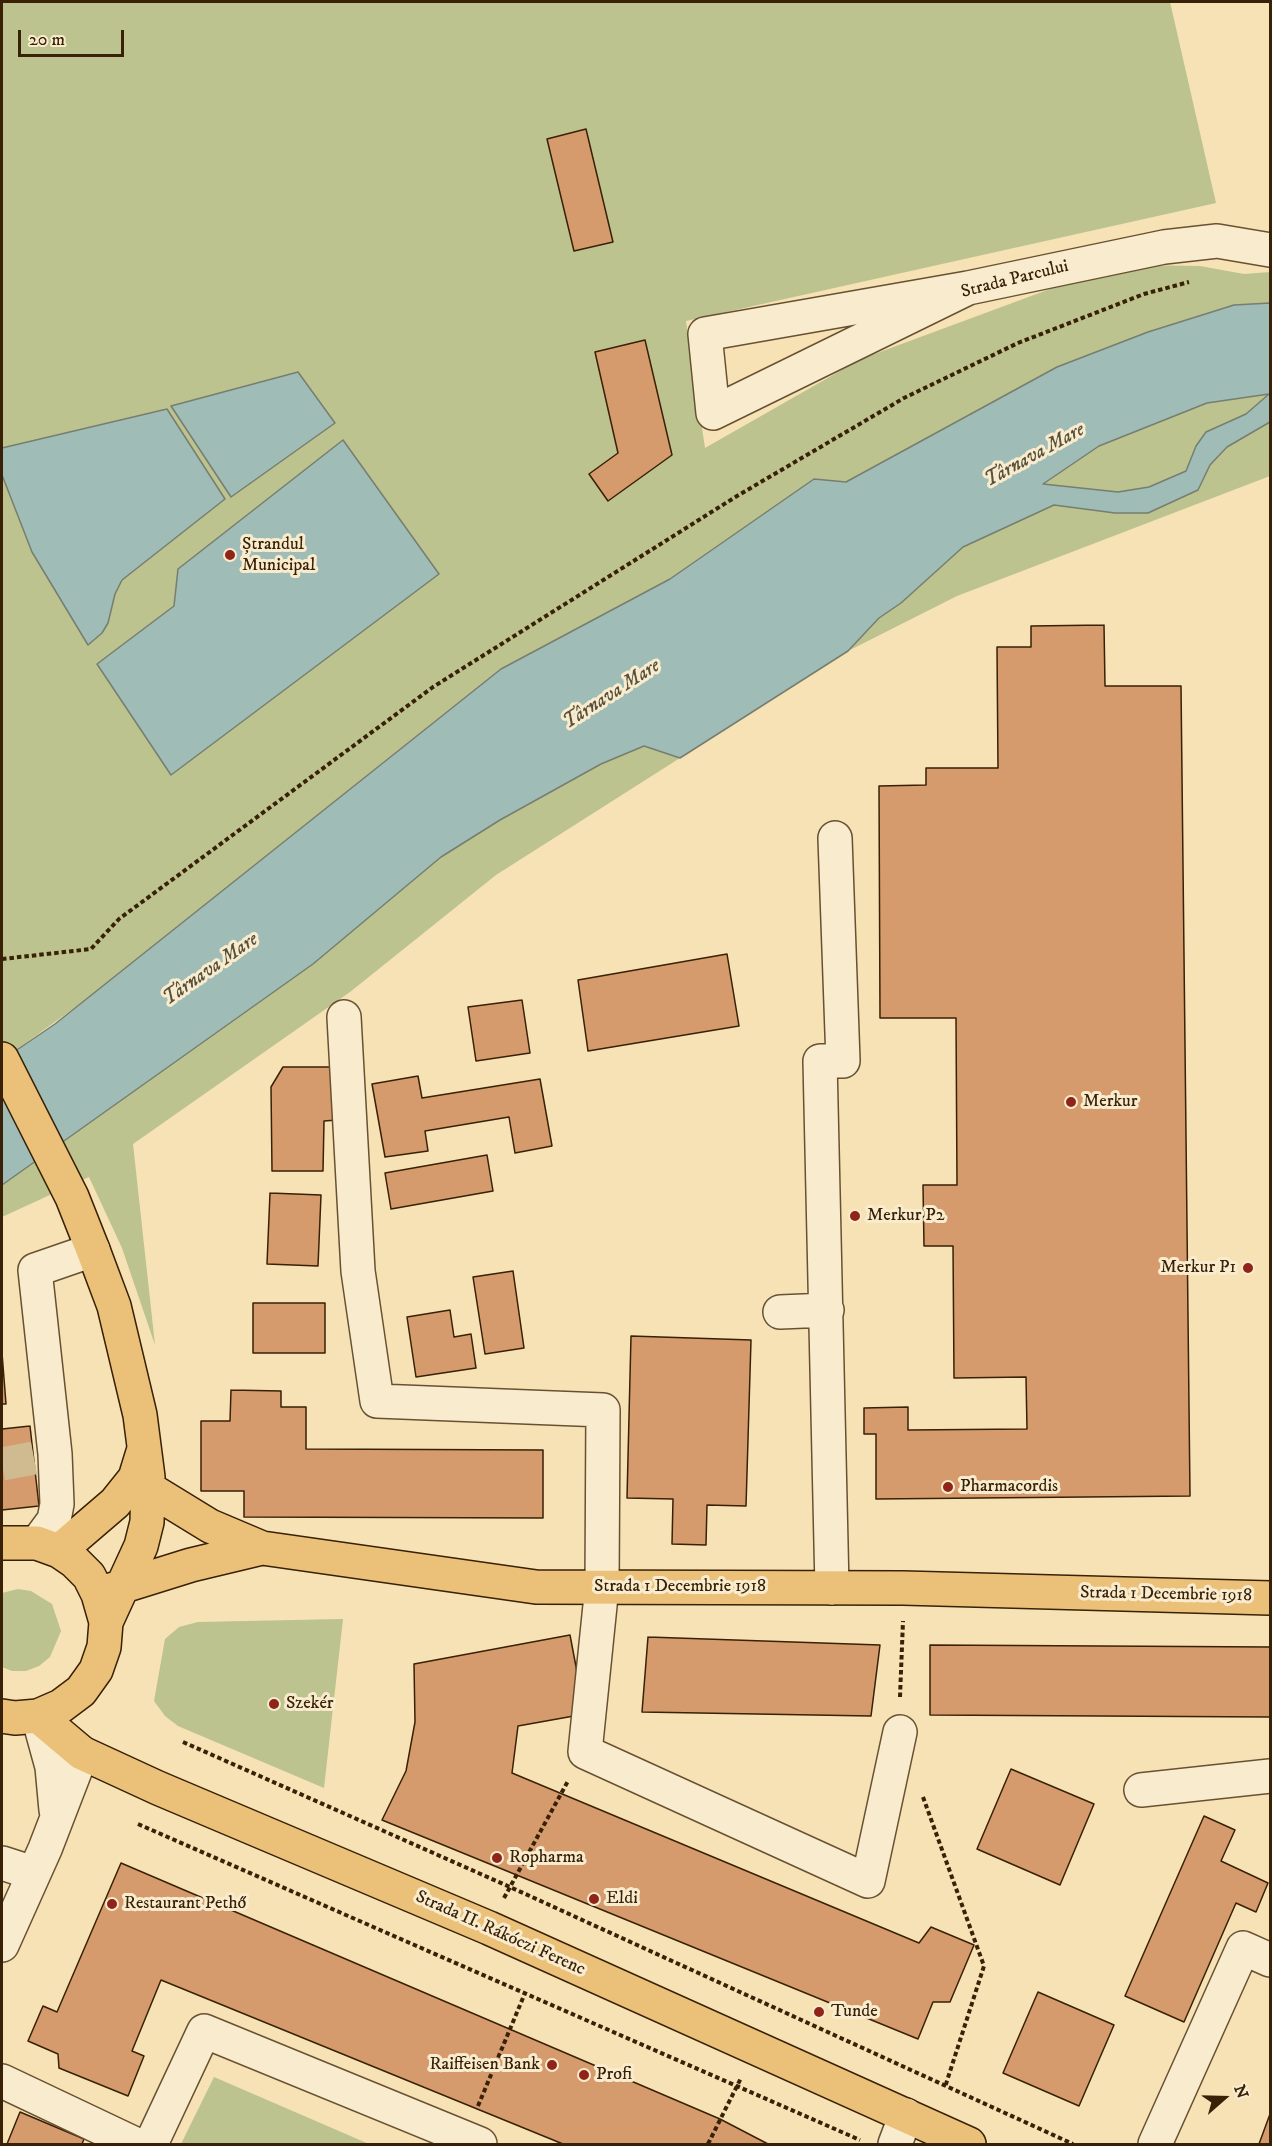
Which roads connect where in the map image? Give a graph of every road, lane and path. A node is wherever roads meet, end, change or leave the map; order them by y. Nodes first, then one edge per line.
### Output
1 (1270, 250) edge
2 (1190, 282) dead end
3 (968, 288) junction
4 (835, 838) dead end
5 (2, 959) edge
6 (344, 1017) dead end
7 (2, 1059) edge
8 (93, 1250) junction
9 (827, 1310) junction
10 (780, 1312) dead end
11 (145, 1448) junction
12 (148, 1488) junction
13 (2, 1543) edge
14 (48, 1547) junction
15 (262, 1548) junction
16 (602, 1586) junction
17 (832, 1588) junction
18 (903, 1588) junction
19 (1270, 1598) edge
20 (109, 1601) junction
21 (2, 1716) edge
22 (38, 1716) junction
23 (900, 1732) joint
24 (183, 1743) dead end
25 (585, 1752) junction
26 (82, 1753) junction
27 (1270, 1776) edge
28 (920, 1788) dead end
29 (1141, 1790) dead end
30 (56, 1817) junction
31 (138, 1824) dead end
32 (2, 1863) edge
33 (33, 1873) junction
34 (510, 1887) junction
35 (489, 1928) junction
36 (2, 1945) edge
37 (1270, 1960) edge
38 (525, 1993) junction
39 (755, 2048) junction
40 (2, 2081) edge
41 (737, 2086) junction
42 (945, 2087) junction
43 (910, 2129) edge
44 (861, 2140) dead end
45 (473, 2141) edge
46 (135, 2145) edge
47 (151, 2145) edge
48 (708, 2145) edge
49 (969, 2145) edge
50 (1073, 2145) edge
51 (1155, 2145) edge

1 - 3 street, Strada Parcului
2 - 5 path
3 - 3 street, Strada Parcului
4 - 9 street
6 - 16 street
7 - 8 main road
8 - 11 main road
8 - 14 street
9 - 10 street
9 - 17 street
11 - 12 main road
11 - 14 main road
12 - 15 main road
12 - 20 main road
13 - 14 main road
14 - 20 main road
15 - 16 main road, Strada 1 Decembrie 1918
15 - 20 main road, Strada 1 Decembrie 1918
16 - 17 main road, Strada 1 Decembrie 1918
16 - 25 street
17 - 18 main road, Strada 1 Decembrie 1918
18 - 19 main road, Strada 1 Decembrie 1918
18 - 23 path
20 - 22 main road
21 - 22 main road
22 - 26 main road, Strada II. Rákóczi Ferenc
22 - 30 street
23 - 25 street
24 - 34 path
25 - 34 path
26 - 30 street
26 - 35 main road, Strada II. Rákóczi Ferenc
27 - 29 street
28 - 42 path
30 - 33 street
31 - 38 path
32 - 33 street
33 - 36 street
34 - 35 path
34 - 42 path
35 - 39 main road, Strada II. Rákóczi Ferenc
37 - 51 street
38 - 41 path
38 - 45 path
39 - 41 path
39 - 43 main road, Strada II. Rákóczi Ferenc
40 - 46 street
41 - 44 path
41 - 48 path
42 - 43 path
42 - 50 path
43 - 49 main road, Strada II. Rákóczi Ferenc
45 - 47 street

